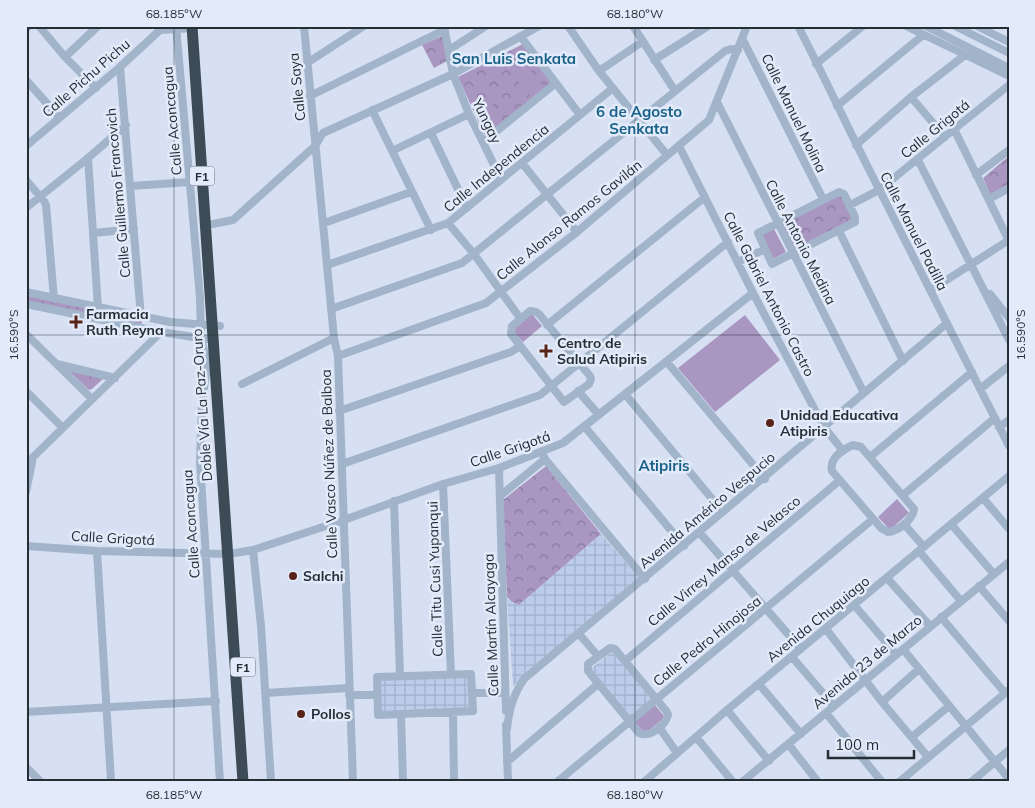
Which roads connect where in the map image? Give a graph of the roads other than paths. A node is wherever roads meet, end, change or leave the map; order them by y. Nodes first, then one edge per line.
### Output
1 (39, 26) edge
2 (98, 26) edge
3 (304, 26) edge
4 (364, 26) edge
5 (486, 26) edge
6 (539, 26) edge
7 (568, 26) edge
8 (633, 26) edge
9 (708, 26) edge
10 (747, 26) edge
11 (863, 26) edge
12 (906, 26) edge
13 (926, 26) edge
14 (955, 26) edge
15 (976, 26) edge
16 (195, 27) edge
17 (799, 27) edge
18 (176, 28) edge
19 (444, 28) edge
20 (990, 29) edge
21 (923, 35) junction
22 (521, 37) junction
23 (742, 38) junction
24 (642, 42) junction
25 (1009, 42) edge
26 (449, 50) junction
27 (738, 50) junction
28 (1009, 53) edge
29 (965, 55) junction
30 (65, 57) junction
31 (654, 60) junction
32 (307, 63) junction
33 (816, 64) junction
34 (120, 67) junction
35 (1009, 68) edge
36 (599, 71) junction
37 (453, 74) junction
38 (1009, 76) edge
39 (26, 80) edge
40 (556, 83) junction
41 (1009, 85) edge
42 (96, 88) junction
43 (613, 88) junction
44 (674, 91) junction
45 (310, 96) junction
46 (911, 97) junction
47 (717, 102) junction
48 (837, 106) junction
49 (372, 110) junction
50 (469, 114) junction
51 (580, 115) junction
52 (59, 117) junction
53 (640, 120) junction
54 (126, 125) junction
55 (954, 130) junction
56 (431, 133) junction
57 (945, 137) junction
58 (483, 142) junction
59 (26, 145) edge
60 (856, 145) junction
61 (315, 146) junction
62 (679, 146) junction
63 (1009, 150) edge
64 (392, 151) junction
65 (667, 155) junction
66 (88, 158) junction
67 (918, 160) junction
68 (522, 163) junction
69 (976, 175) junction
70 (501, 179) junction
71 (26, 180) edge
72 (190, 182) junction
73 (131, 186) junction
74 (1009, 188) edge
75 (879, 190) junction
76 (411, 192) junction
77 (548, 195) junction
78 (40, 196) junction
79 (705, 196) junction
80 (822, 199) junction
81 (989, 200) junction
82 (850, 206) junction
83 (26, 208) edge
84 (467, 208) junction
85 (777, 222) junction
86 (324, 223) junction
87 (448, 223) junction
88 (213, 224) junction
89 (134, 229) junction
90 (431, 230) junction
91 (839, 231) junction
92 (577, 232) junction
93 (93, 233) junction
94 (1009, 241) edge
95 (728, 242) junction
96 (765, 249) junction
97 (474, 254) junction
98 (794, 254) junction
99 (738, 262) junction
100 (971, 264) junction
101 (327, 266) junction
102 (981, 281) junction
103 (931, 290) junction
104 (502, 291) junction
105 (26, 292) edge
106 (753, 293) junction
107 (54, 299) junction
108 (26, 304) edge
109 (98, 308) junction
110 (331, 309) junction
111 (144, 318) junction
112 (520, 318) junction
113 (1009, 318) edge
114 (547, 324) junction
115 (946, 324) junction
116 (211, 326) junction
117 (146, 329) junction
118 (161, 332) junction
119 (26, 334) edge
120 (334, 338) junction
121 (207, 339) junction
122 (1009, 340) edge
123 (520, 346) junction
124 (338, 356) junction
125 (903, 361) junction
126 (579, 362) junction
127 (667, 362) junction
128 (55, 363) junction
129 (1009, 366) edge
130 (972, 372) junction
131 (115, 378) junction
132 (242, 384) dead end
133 (551, 386) junction
134 (980, 389) junction
135 (578, 391) junction
136 (864, 393) junction
137 (625, 394) junction
138 (28, 396) edge
139 (92, 400) junction
140 (340, 411) junction
141 (600, 415) junction
142 (995, 418) junction
143 (1009, 420) edge
144 (585, 427) junction
145 (824, 427) junction
146 (999, 427) junction
147 (63, 428) junction
148 (1009, 446) edge
149 (843, 451) junction
150 (33, 456) junction
151 (544, 456) junction
152 (870, 457) junction
153 (26, 464) edge
154 (342, 464) junction
155 (499, 468) junction
156 (1009, 476) edge
157 (765, 478) junction
158 (839, 480) junction
159 (443, 484) junction
160 (26, 492) edge
161 (903, 494) junction
162 (500, 496) junction
163 (983, 498) junction
164 (394, 501) junction
165 (723, 512) junction
166 (873, 519) junction
167 (344, 520) junction
168 (904, 524) junction
169 (952, 524) junction
170 (1009, 529) edge
171 (700, 533) junction
172 (26, 546) edge
173 (684, 546) junction
174 (922, 549) junction
175 (253, 550) junction
176 (97, 551) junction
177 (205, 554) junction
178 (232, 554) junction
179 (1009, 562) edge
180 (733, 571) junction
181 (993, 573) junction
182 (887, 578) junction
183 (645, 579) junction
184 (979, 586) junction
185 (961, 601) junction
186 (855, 606) junction
187 (766, 609) junction
188 (941, 617) junction
189 (1009, 621) edge
190 (930, 626) junction
191 (826, 629) junction
192 (579, 634) junction
193 (801, 650) junction
194 (900, 651) junction
195 (598, 656) junction
196 (792, 657) junction
197 (625, 661) junction
198 (919, 669) junction
199 (451, 674) junction
200 (400, 676) junction
201 (866, 681) junction
202 (598, 684) junction
203 (759, 684) junction
204 (349, 692) junction
205 (1007, 692) edge
206 (265, 693) junction
207 (473, 693) junction
208 (506, 693) junction
209 (377, 695) junction
210 (656, 698) junction
211 (216, 701) junction
212 (882, 702) junction
213 (834, 706) junction
214 (950, 706) junction
215 (107, 708) junction
216 (727, 710) junction
217 (26, 712) edge
218 (453, 712) junction
219 (401, 714) junction
220 (826, 714) junction
221 (629, 720) junction
222 (966, 725) junction
223 (659, 727) junction
224 (506, 729) junction
225 (801, 734) junction
226 (912, 736) junction
227 (696, 737) junction
228 (789, 745) junction
229 (1009, 750) edge
230 (678, 753) junction
231 (928, 757) junction
232 (769, 761) junction
233 (507, 762) junction
234 (995, 762) junction
235 (26, 767) edge
236 (1009, 779) edge
237 (748, 780) edge
238 (645, 781) edge
239 (41, 782) edge
240 (111, 782) edge
241 (220, 782) edge
242 (243, 782) edge
243 (250, 782) edge
244 (271, 782) edge
245 (353, 782) edge
246 (404, 782) edge
247 (454, 782) edge
248 (508, 782) edge
249 (557, 782) edge
250 (733, 782) edge
251 (818, 782) edge
252 (882, 782) edge
253 (899, 782) edge
254 (971, 782) edge

1 - 30 street
2 - 30 street
3 - 32 street, Calle Saya
4 - 32 street
5 - 26 street
6 - 22 street
7 - 36 street
8 - 24 street
9 - 31 street
10 - 23 street, Calle Alonso Ramos Gavilán
11 - 33 street
12 - 21 street
13 - 35 street
14 - 28 street
15 - 20 street
16 - 18 street, Calle Pichu Pichu
16 - 88 highway, Doble Vía La Paz-Oruro / F1
16 - 116 highway, Doble Vía La Paz-Oruro / F1
17 - 33 street, Calle Manuel Padilla
18 - 34 street, Calle Pichu Pichu
18 - 72 street, Calle Aconcagua
19 - 26 street, Yungay
19 - 45 street
20 - 25 street
21 - 29 street
21 - 48 street
22 - 37 street
22 - 40 street
23 - 27 street, Calle Alonso Ramos Gavilán
23 - 80 street, Calle Manuel Molina
24 - 31 street
24 - 36 street
26 - 37 street, Yungay
27 - 44 street
27 - 47 street, Calle Alonso Ramos Gavilán
29 - 38 street
29 - 46 street
30 - 42 street
31 - 44 street
32 - 45 street, Calle Saya
33 - 48 street, Calle Manuel Padilla
34 - 42 street, Calle Pichu Pichu
34 - 54 street, Calle Guillermo Francovich
36 - 43 street
37 - 49 street
37 - 50 street, Yungay
39 - 52 street
40 - 51 street
40 - 58 street
41 - 55 street, Calle Grigotá
42 - 52 street, Calle Pichu Pichu
43 - 51 street, Calle Independencia
43 - 53 street
44 - 53 street
45 - 61 street, Calle Saya
46 - 57 street
46 - 60 street
47 - 62 street, Calle Alonso Ramos Gavilán
47 - 85 street, Calle Antonio Medina
48 - 60 street, Calle Manuel Padilla
49 - 61 street
49 - 64 street
50 - 56 street
50 - 58 street, Yungay
51 - 68 street, Calle Independencia
52 - 59 street, Calle Pichu Pichu
53 - 65 street
53 - 77 street
54 - 66 street
54 - 73 street, Calle Guillermo Francovich
55 - 57 street, Calle Grigotá
55 - 69 street
56 - 64 street
56 - 84 street
57 - 67 street, Calle Grigotá
58 - 70 street, Yungay
60 - 75 street, Calle Manuel Padilla
61 - 86 street, Calle Vasco Núñez de Balboa
61 - 88 street
62 - 65 street, Calle Alonso Ramos Gavilán
62 - 79 street, Calle Gabriel Antonio Castro
63 - 69 street
64 - 76 street
65 - 92 street, Calle Alonso Ramos Gavilán
66 - 78 street
66 - 93 street
67 - 75 street, Calle Grigotá
67 - 100 street
68 - 70 street, Calle Independencia
68 - 77 street
69 - 81 street
70 - 84 street, Calle Independencia
71 - 78 street
72 - 73 street
72 - 116 street, Calle Aconcagua
73 - 89 street, Calle Guillermo Francovich
74 - 81 street
75 - 82 street, Calle Grigotá
75 - 103 street, Calle Manuel Padilla
76 - 86 street
76 - 90 street
77 - 92 street
77 - 97 street
78 - 83 street
78 - 107 street
79 - 95 street, Calle Gabriel Antonio Castro
79 - 114 street
80 - 82 street
80 - 85 street
81 - 94 street
82 - 91 street
84 - 87 street, Calle Independencia
85 - 96 street
85 - 98 street, Calle Antonio Medina
86 - 101 street, Calle Vasco Núñez de Balboa
87 - 90 street, Calle Independencia
87 - 97 street
88 - 116 highway, Doble Vía La Paz-Oruro / F1
89 - 93 street
89 - 111 street, Calle Guillermo Francovich
90 - 101 street, Calle Independencia
91 - 98 street
91 - 125 street
92 - 104 street, Calle Alonso Ramos Gavilán
93 - 109 street
94 - 100 street
95 - 99 street, Calle Gabriel Antonio Castro
95 - 126 street
96 - 98 street
96 - 99 street
97 - 104 street
97 - 110 street
98 - 136 street, Calle Antonio Medina
99 - 106 street, Calle Gabriel Antonio Castro
100 - 102 street
100 - 103 street
101 - 110 street, Calle Vasco Núñez de Balboa
102 - 113 street
102 - 122 street
103 - 115 street, Calle Manuel Padilla
104 - 112 street
104 - 124 street, Calle Alonso Ramos Gavilán
105 - 107 street
106 - 127 street, Calle Grigotá
106 - 145 street, Calle Gabriel Antonio Castro
107 - 109 street
108 - 117 street
109 - 111 street
110 - 120 street, Calle Vasco Núñez de Balboa
111 - 116 street
111 - 117 street, Calle Guillermo Francovich
112 - 114 street
112 - 123 street
114 - 126 street
115 - 125 street, Avenida Américo Vespucio
115 - 130 street, Calle Manuel Padilla
116 - 121 highway, Doble Vía La Paz-Oruro / F1
116 - 178 highway, Doble Vía La Paz-Oruro / F1
117 - 118 street
118 - 121 street
118 - 131 street
119 - 128 street
120 - 124 street, Calle Vasco Núñez de Balboa
120 - 132 street
121 - 177 street, Calle Aconcagua
121 - 178 highway, Doble Vía La Paz-Oruro / F1
123 - 133 street
123 - 140 street
124 - 140 street, Calle Vasco Núñez de Balboa
125 - 136 street, Avenida Américo Vespucio
126 - 133 street
126 - 135 street
127 - 137 street, Calle Grigotá
127 - 157 street
128 - 131 street
128 - 139 street
129 - 134 street
130 - 134 street, Calle Manuel Padilla
130 - 152 street
131 - 139 street
133 - 135 street
133 - 154 street
134 - 142 street, Calle Manuel Padilla
135 - 141 street
136 - 145 street, Avenida Américo Vespucio
137 - 141 street, Calle Grigotá
137 - 165 street
138 - 147 street
139 - 147 street
140 - 154 street, Calle Vasco Núñez de Balboa
141 - 144 street, Calle Grigotá
142 - 146 street, Calle Manuel Padilla
142 - 161 street
143 - 146 street
144 - 151 street, Calle Grigotá
144 - 173 street
145 - 149 street, Calle Gabriel Antonio Castro
145 - 157 street, Avenida Américo Vespucio
146 - 148 street, Calle Manuel Padilla
147 - 150 street
149 - 152 street
149 - 158 street
150 - 153 street
150 - 160 street
151 - 155 street, Calle Grigotá
151 - 162 street
151 - 183 street
152 - 161 street
154 - 167 street, Calle Vasco Núñez de Balboa
155 - 159 street, Calle Grigotá
155 - 162 street, Calle Martín Alcayaga
156 - 163 street, Avenida Chuquiago
157 - 165 street, Avenida Américo Vespucio
158 - 166 street
158 - 180 street, Calle Virrey Manso de Velasco
159 - 164 street, Calle Grigotá
159 - 199 street, Calle Titu Cusi Yupanqui
161 - 168 street
162 - 208 street, Calle Martín Alcayaga
163 - 169 street, Avenida Chuquiago
163 - 170 street
164 - 167 street, Calle Grigotá
164 - 200 street
165 - 171 street, Avenida Américo Vespucio
166 - 168 street
166 - 187 street, Calle Pedro Hinojosa
167 - 175 street, Calle Grigotá
167 - 204 street, Calle Vasco Núñez de Balboa
168 - 174 street
169 - 174 street, Avenida Chuquiago
169 - 181 street
171 - 173 street, Avenida Américo Vespucio
171 - 180 street
172 - 176 street, Calle Grigotá
173 - 183 street, Avenida Américo Vespucio
174 - 182 street, Avenida Chuquiago
174 - 185 street
175 - 178 street, Calle Grigotá
175 - 206 street
176 - 177 street, Calle Grigotá
176 - 215 street
177 - 178 street, Calle Grigotá
177 - 211 street, Calle Aconcagua
178 - 242 highway, Doble Vía La Paz-Oruro / F1
178 - 243 highway, Doble Vía La Paz-Oruro / F1
179 - 181 street, Avenida 23 de Marzo
180 - 187 street
180 - 197 street, Calle Virrey Manso de Velasco
181 - 184 street, Avenida 23 de Marzo
182 - 186 street, Avenida Chuquiago
182 - 190 street
183 - 192 street, Avenida Américo Vespucio
184 - 185 street, Avenida 23 de Marzo
184 - 189 street
185 - 188 street, Avenida 23 de Marzo
186 - 191 street, Avenida Chuquiago
186 - 194 street
187 - 193 street
187 - 210 street, Calle Pedro Hinojosa
188 - 190 street, Avenida 23 de Marzo
188 - 205 street
190 - 194 street, Avenida 23 de Marzo
191 - 193 street, Avenida Chuquiago
191 - 201 street
192 - 195 street
192 - 224 street, Avenida Américo Vespucio
193 - 196 street, Avenida Chuquiago
194 - 198 street
194 - 201 street, Avenida 23 de Marzo
195 - 197 street
195 - 202 street
196 - 203 street, Avenida Chuquiago
196 - 213 street
197 - 210 street
198 - 212 street
198 - 214 street
199 - 200 street
199 - 207 street
200 - 209 street
201 - 212 street
201 - 213 street, Avenida 23 de Marzo
202 - 221 street
202 - 233 street
203 - 216 street, Avenida Chuquiago
203 - 225 street
204 - 206 street
204 - 209 street
204 - 245 street, Calle Vasco Núñez de Balboa
205 - 222 street
206 - 244 street
207 - 208 street
207 - 218 street
208 - 224 street, Calle Martín Alcayaga
209 - 219 street
210 - 221 street, Calle Pedro Hinojosa
210 - 223 street
211 - 215 street
211 - 241 street, Calle Aconcagua
212 - 226 street
213 - 220 street, Avenida 23 de Marzo
214 - 222 street
214 - 226 street
215 - 217 street
215 - 240 street
216 - 227 street, Avenida Chuquiago
216 - 232 street
218 - 219 street
218 - 247 street
219 - 246 street
220 - 225 street, Avenida 23 de Marzo
220 - 252 street
221 - 223 street
221 - 249 street, Calle Pedro Hinojosa
222 - 231 street
222 - 234 street
223 - 230 street
224 - 233 street, Calle Martín Alcayaga
225 - 228 street, Avenida 23 de Marzo
226 - 231 street
227 - 230 street, Avenida Chuquiago
227 - 250 street
228 - 232 street, Avenida 23 de Marzo
228 - 251 street
229 - 234 street
230 - 238 street, Avenida Chuquiago
231 - 253 street
232 - 237 street, Avenida 23 de Marzo
233 - 248 street, Calle Martín Alcayaga
234 - 236 street
234 - 254 street
235 - 239 street

